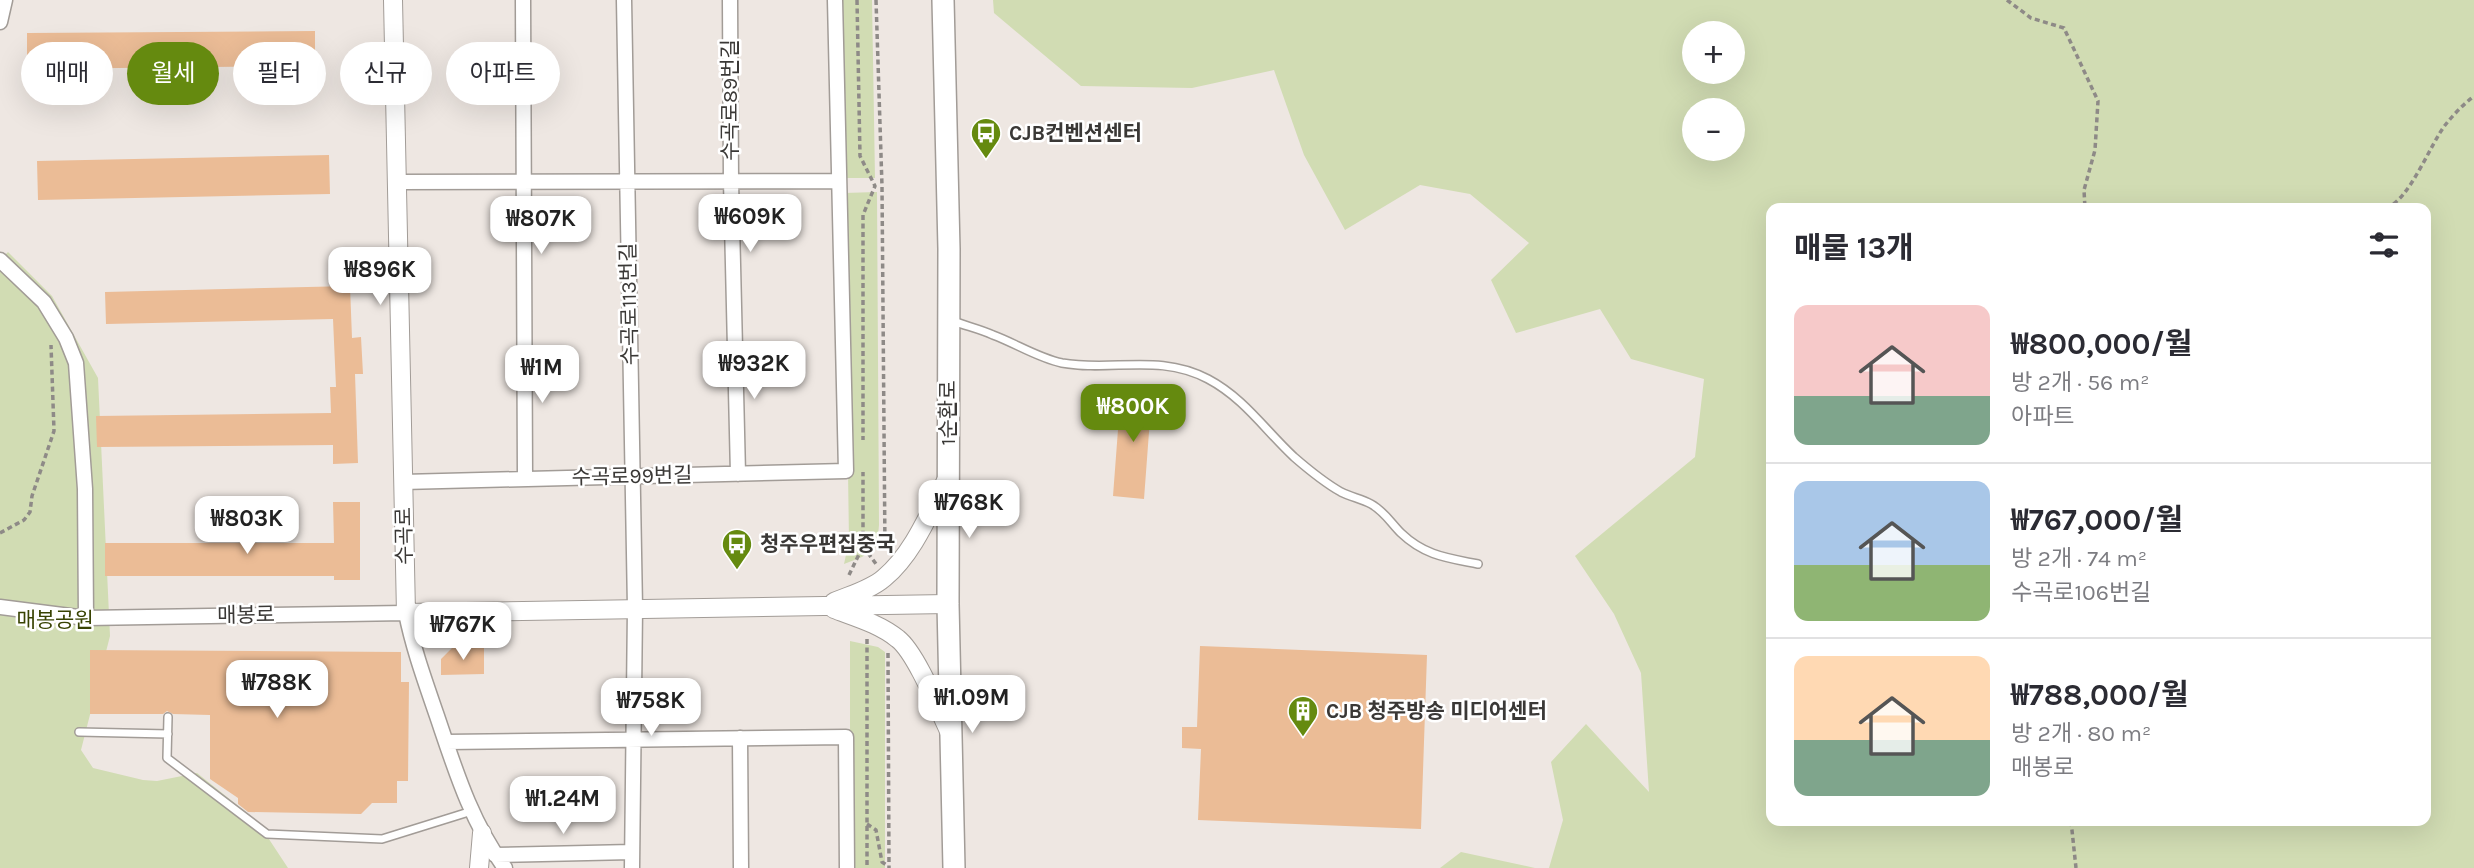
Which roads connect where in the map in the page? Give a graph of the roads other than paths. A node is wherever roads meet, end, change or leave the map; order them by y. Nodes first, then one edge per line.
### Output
1 (5, 0) edge
2 (393, 0) edge
3 (523, 0) edge
4 (624, 0) edge
5 (730, 0) edge
6 (835, 0) edge
7 (943, 0) edge
8 (0, 22) edge
9 (731, 181) junction
10 (839, 181) junction
11 (396, 182) junction
12 (523, 182) junction
13 (627, 183) junction
14 (0, 260) edge
15 (948, 320) junction
16 (738, 474) junction
17 (632, 476) junction
18 (948, 477) junction
19 (525, 479) junction
20 (403, 482) junction
21 (1478, 564) dead end
22 (948, 604) junction
23 (824, 606) junction
24 (0, 607) edge
25 (635, 608) junction
26 (405, 613) junction
27 (86, 618) junction
28 (168, 717) dead end
29 (79, 732) dead end
30 (167, 734) junction
31 (951, 735) junction
32 (740, 738) junction
33 (634, 740) junction
34 (446, 742) junction
35 (472, 811) junction
36 (482, 833) junction
37 (632, 852) junction
38 (495, 855) junction
39 (479, 868) edge
40 (505, 868) edge
41 (632, 868) edge
42 (741, 868) edge
43 (847, 868) edge
44 (954, 868) edge

1 - 8 street
2 - 11 street, 수곡로
3 - 12 street
4 - 13 street, 수곡로113번길
5 - 9 street, 수곡로89번길
6 - 10 street
7 - 15 main road, 1순환로
9 - 10 street, 수곡로89번길
9 - 13 street, 수곡로89번길
9 - 16 street, 수곡로89번길
10 - 16 street, 수곡로99번길
11 - 12 street, 수곡로89번길
11 - 20 street, 수곡로
12 - 13 street, 수곡로89번길
12 - 19 street
13 - 17 street, 수곡로113번길
14 - 27 street
15 - 18 main road, 1순환로
15 - 21 lane
16 - 17 street, 수곡로99번길
17 - 19 street, 수곡로99번길
17 - 25 street, 수곡로113번길
18 - 22 main road, 1순환로
18 - 23 street
19 - 20 street, 수곡로99번길
20 - 26 street, 수곡로
22 - 23 street
22 - 31 main road, 1순환로
23 - 25 street
23 - 31 street
24 - 27 street, 매봉로
25 - 26 street
25 - 33 street, 수곡로113번길
26 - 27 street, 매봉로
26 - 34 street
28 - 30 lane
29 - 30 lane
30 - 35 lane
31 - 44 main road, 1순환로
32 - 33 street
32 - 42 street
32 - 43 street
33 - 34 street
33 - 37 street, 수곡로113번길
34 - 35 street
35 - 36 street
36 - 38 street
36 - 39 street
37 - 38 street
37 - 41 street, 수곡로113번길
38 - 40 street

